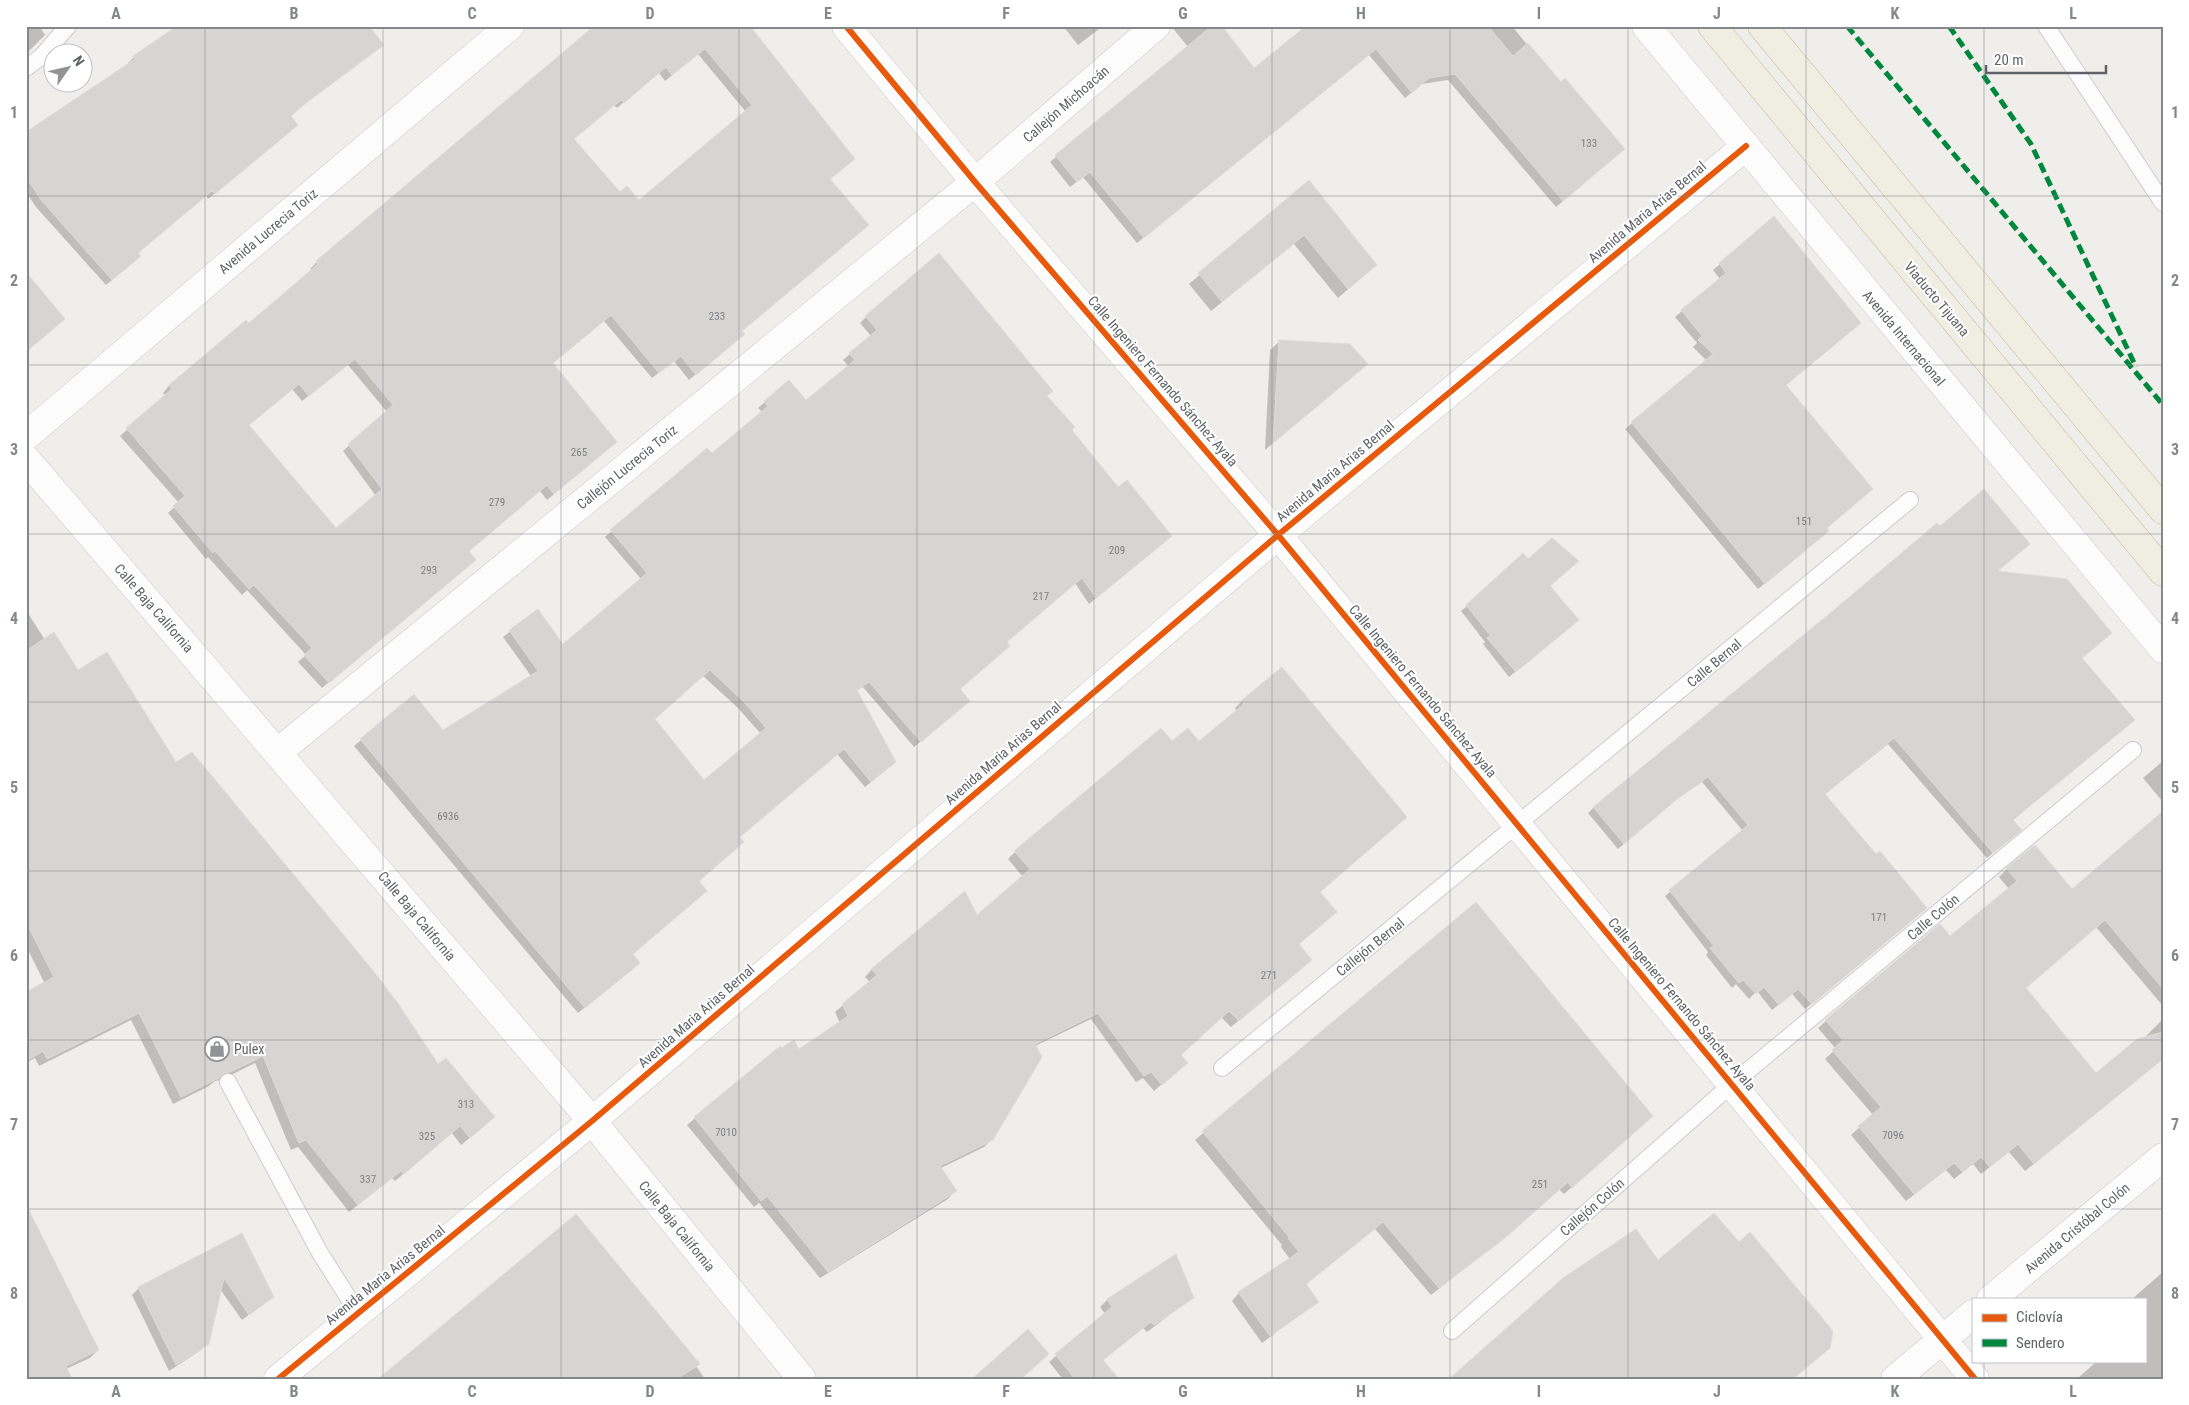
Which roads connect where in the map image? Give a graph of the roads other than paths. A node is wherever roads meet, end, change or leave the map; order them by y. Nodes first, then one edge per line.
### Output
1 (68, 26) edge
2 (510, 26) edge
3 (846, 26) edge
4 (1156, 26) edge
5 (1646, 26) edge
6 (1712, 26) edge
7 (1733, 26) edge
8 (1762, 26) edge
9 (2046, 26) edge
10 (26, 68) edge
11 (1746, 146) junction
12 (975, 182) junction
13 (2163, 203) edge
14 (26, 436) edge
15 (26, 459) edge
16 (1910, 500) dead end
17 (2163, 510) edge
18 (1278, 535) junction
19 (2163, 544) edge
20 (2163, 572) edge
21 (2163, 649) edge
22 (2133, 750) dead end
23 (278, 752) junction
24 (1518, 826) junction
25 (1222, 1068) dead end
26 (228, 1082) dead end
27 (1732, 1084) junction
28 (592, 1121) junction
29 (2163, 1157) edge
30 (1992, 1298) edge
31 (358, 1314) junction
32 (1972, 1315) edge
33 (1452, 1331) dead end
34 (1942, 1340) junction
35 (278, 1379) edge
36 (802, 1379) edge
37 (1895, 1379) edge
38 (1975, 1379) edge

1 - 10 lane
2 - 14 street, Avenida Lucrecia Toriz
3 - 12 street, Calle Ingeniero Fernando Sánchez Ayala
4 - 12 street, Callejón Michoacán
5 - 11 street, Avenida Internacional
6 - 20 highway, Viaducto Tijuana
7 - 19 highway, Viaducto Tijuana
8 - 17 highway
9 - 13 lane
11 - 18 street, Avenida Maria Arias Bernal
11 - 21 street, Avenida Internacional
12 - 18 street, Calle Ingeniero Fernando Sánchez Ayala
12 - 23 street, Callejón Lucrecia Toriz
15 - 23 street, Calle Baja California
16 - 24 lane, Calle Bernal
18 - 24 street, Calle Ingeniero Fernando Sánchez Ayala
18 - 28 street, Avenida Maria Arias Bernal
22 - 27 lane, Calle Colón
23 - 28 street, Calle Baja California
24 - 25 lane, Callejón Bernal
24 - 27 street, Calle Ingeniero Fernando Sánchez Ayala
26 - 31 lane
27 - 33 lane, Callejón Colón
27 - 34 street, Calle Ingeniero Fernando Sánchez Ayala
28 - 31 street, Avenida Maria Arias Bernal
28 - 36 street, Calle Baja California
29 - 30 street, Avenida Cristóbal Colón
31 - 35 street, Avenida Maria Arias Bernal
32 - 34 street
34 - 37 street
34 - 38 street, Calle Ingeniero Fernando Sánchez Ayala

